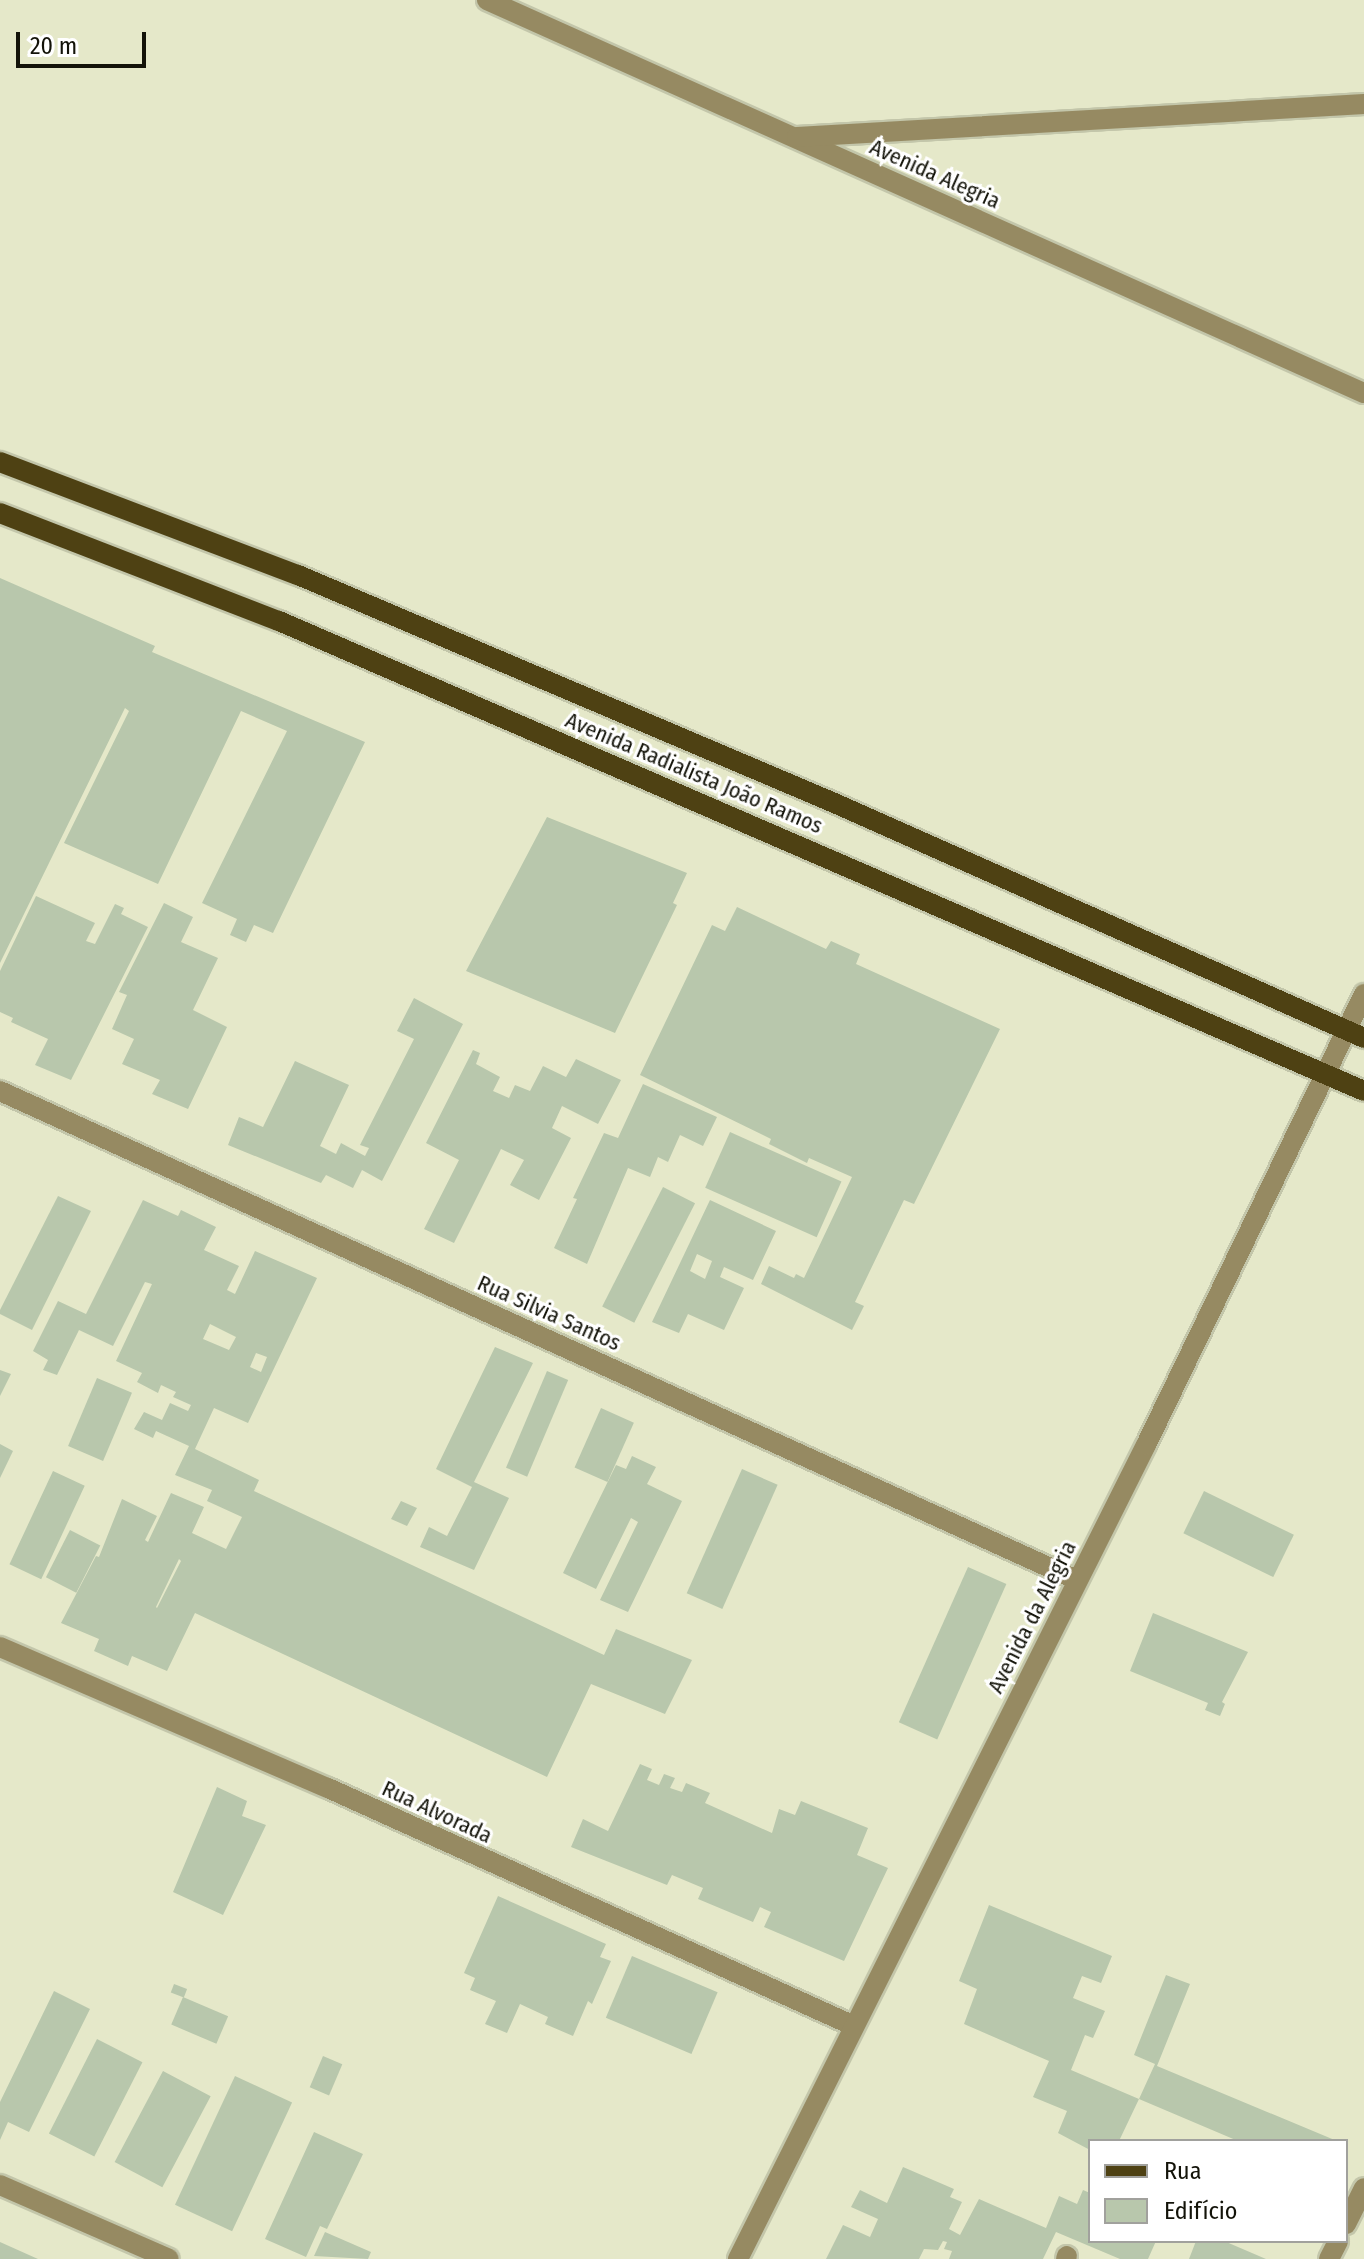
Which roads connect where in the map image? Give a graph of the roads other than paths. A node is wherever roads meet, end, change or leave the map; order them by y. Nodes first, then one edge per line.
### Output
1 (487, 0) edge
2 (1364, 104) edge
3 (794, 137) junction
4 (1364, 393) edge
5 (0, 462) edge
6 (0, 513) edge
7 (1364, 994) edge
8 (1355, 1034) edge
9 (1325, 1073) junction
10 (0, 1091) edge
11 (1364, 1091) edge
12 (1077, 1580) junction
13 (0, 1647) edge
14 (852, 2025) junction
15 (0, 2185) edge
16 (1364, 2188) edge
17 (1348, 2220) edge
18 (169, 2259) edge
19 (738, 2259) edge

1 - 3 street, Avenida Alegria
2 - 3 street
3 - 4 street, Avenida Alegria
5 - 8 main road, Avenida Radialista João Ramos
6 - 9 main road, Avenida Radialista João Ramos
7 - 8 street, Avenida da Alegria
8 - 9 street, Avenida da Alegria
9 - 11 main road, Avenida Radialista João Ramos
9 - 12 street, Avenida da Alegria
10 - 12 street, Rua Silvia Santos
12 - 14 street, Avenida da Alegria
13 - 14 street, Rua Alvorada
14 - 19 street, Avenida da Alegria
15 - 18 street
16 - 17 street

